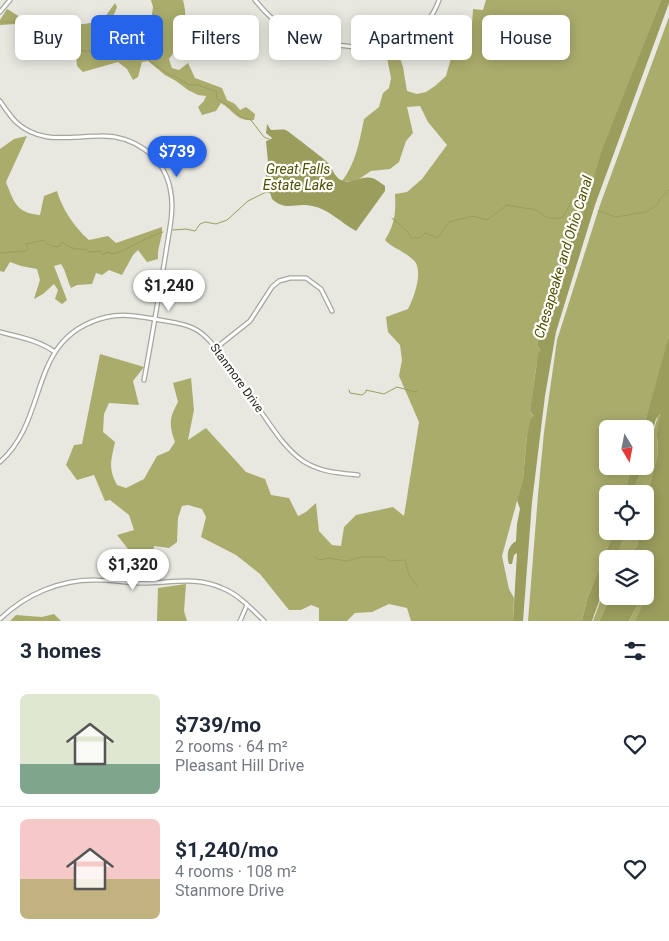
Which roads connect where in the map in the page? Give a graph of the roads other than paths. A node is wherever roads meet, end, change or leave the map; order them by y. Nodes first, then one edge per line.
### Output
1 (10, 0) edge
2 (255, 0) edge
3 (439, 0) edge
4 (0, 12) edge
5 (0, 101) edge
6 (332, 311) dead end
7 (156, 319) junction
8 (0, 332) edge
9 (216, 348) junction
10 (55, 352) junction
11 (144, 380) dead end
12 (0, 462) edge
13 (358, 475) dead end
14 (247, 605) junction
15 (0, 619) edge
16 (240, 621) edge
17 (264, 621) edge

1 - 4 street
2 - 3 street
5 - 7 street
6 - 9 street
7 - 9 street, Stanmore Drive
7 - 10 street, Stanmore Drive
7 - 11 street
8 - 10 street
9 - 13 street, Stanmore Drive
10 - 12 street, Stanmore Drive
14 - 15 street
14 - 16 street
14 - 17 street

